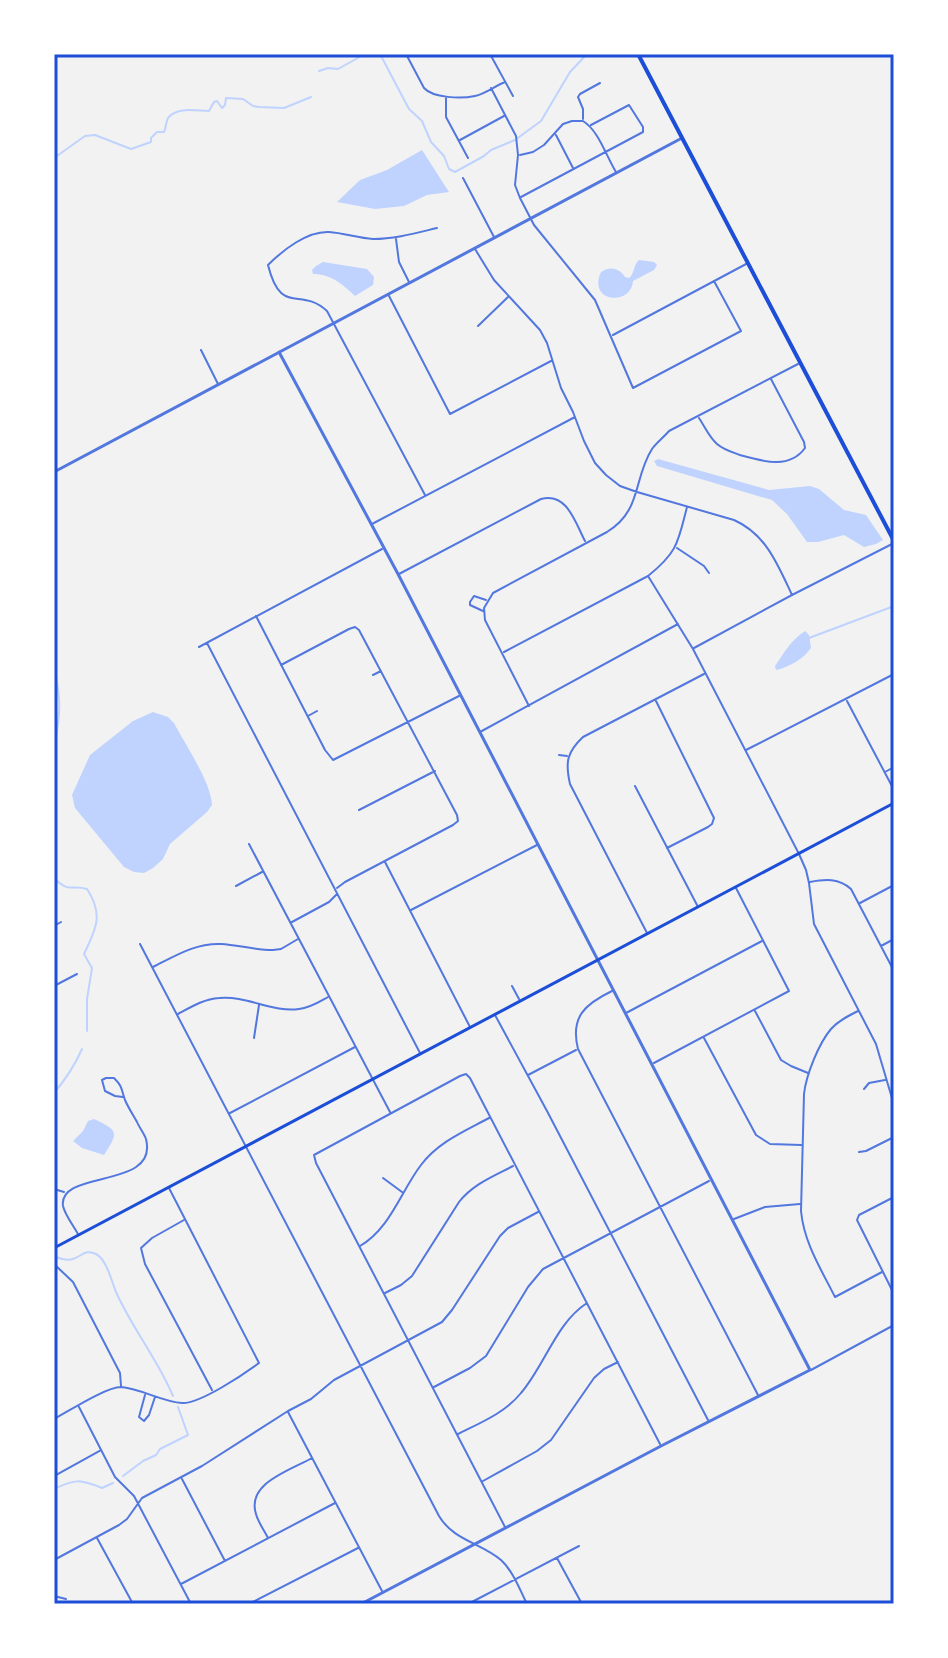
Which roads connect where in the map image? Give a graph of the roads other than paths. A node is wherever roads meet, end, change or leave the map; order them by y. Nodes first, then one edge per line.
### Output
1 (406, 54) edge
2 (490, 54) edge
3 (638, 54) edge
4 (505, 82) junction
5 (600, 83) dead end
6 (491, 88) junction
7 (446, 96) junction
8 (513, 96) dead end
9 (505, 115) junction
10 (582, 121) junction
11 (591, 125) junction
12 (556, 134) junction
13 (682, 138) junction
14 (459, 140) junction
15 (605, 153) junction
16 (518, 155) junction
17 (468, 158) dead end
18 (574, 169) junction
19 (616, 174) junction
20 (463, 178) dead end
21 (520, 198) junction
22 (531, 219) junction
23 (437, 228) dead end
24 (395, 237) junction
25 (495, 238) junction
26 (475, 248) junction
27 (748, 263) junction
28 (714, 281) junction
29 (410, 283) junction
30 (388, 294) junction
31 (509, 297) junction
32 (334, 323) junction
33 (478, 326) dead end
34 (611, 335) junction
35 (201, 350) dead end
36 (279, 352) junction
37 (552, 360) junction
38 (800, 363) junction
39 (770, 378) junction
40 (219, 385) junction
41 (699, 416) junction
42 (575, 417) junction
43 (54, 472) edge
44 (637, 492) junction
45 (425, 495) junction
46 (687, 507) junction
47 (371, 525) junction
48 (586, 542) junction
49 (894, 542) edge
50 (676, 548) junction
51 (384, 549) junction
52 (709, 573) dead end
53 (398, 574) junction
54 (648, 576) junction
55 (792, 595) junction
56 (487, 601) junction
57 (483, 611) junction
58 (256, 616) junction
59 (678, 624) junction
60 (207, 643) junction
61 (199, 647) dead end
62 (693, 649) junction
63 (503, 652) junction
64 (281, 665) junction
65 (382, 671) junction
66 (705, 673) junction
67 (894, 674) edge
68 (373, 675) dead end
69 (459, 696) junction
70 (655, 700) junction
71 (846, 700) junction
72 (529, 706) junction
73 (317, 711) dead end
74 (308, 716) junction
75 (409, 722) junction
76 (479, 732) junction
77 (745, 750) junction
78 (559, 755) dead end
79 (568, 757) junction
80 (894, 767) edge
81 (435, 771) junction
82 (885, 772) junction
83 (635, 786) dead end
84 (894, 790) edge
85 (894, 803) edge
86 (359, 810) dead end
87 (249, 844) dead end
88 (537, 845) junction
89 (667, 848) junction
90 (799, 854) junction
91 (385, 861) junction
92 (263, 872) junction
93 (809, 883) junction
94 (894, 885) edge
95 (236, 886) dead end
96 (735, 887) junction
97 (337, 891) junction
98 (859, 903) junction
99 (698, 907) junction
100 (410, 911) junction
101 (61, 922) dead end
102 (290, 923) junction
103 (54, 926) edge
104 (647, 933) junction
105 (298, 939) junction
106 (894, 939) edge
107 (764, 940) junction
108 (140, 944) dead end
109 (881, 946) junction
110 (597, 960) junction
111 (152, 967) junction
112 (894, 971) edge
113 (77, 974) dead end
114 (54, 986) edge
115 (512, 986) dead end
116 (613, 990) junction
117 (328, 997) junction
118 (520, 1000) junction
119 (259, 1004) junction
120 (754, 1010) junction
121 (859, 1011) junction
122 (495, 1014) junction
123 (625, 1014) junction
124 (177, 1015) junction
125 (470, 1027) junction
126 (703, 1037) junction
127 (254, 1038) dead end
128 (356, 1046) junction
129 (578, 1049) junction
130 (420, 1054) junction
131 (651, 1065) junction
132 (809, 1073) junction
133 (527, 1075) junction
134 (372, 1079) junction
135 (886, 1080) junction
136 (864, 1089) dead end
137 (123, 1097) junction
138 (894, 1105) edge
139 (390, 1112) junction
140 (228, 1113) junction
141 (491, 1117) junction
142 (894, 1137) edge
143 (802, 1145) junction
144 (245, 1147) junction
145 (859, 1152) dead end
146 (515, 1165) junction
147 (383, 1178) dead end
148 (711, 1180) junction
149 (169, 1187) junction
150 (54, 1189) edge
151 (66, 1193) junction
152 (403, 1193) junction
153 (894, 1197) edge
154 (800, 1204) junction
155 (660, 1207) junction
156 (540, 1211) junction
157 (185, 1220) junction
158 (733, 1220) junction
159 (611, 1233) junction
160 (79, 1235) junction
161 (359, 1247) junction
162 (54, 1248) edge
163 (563, 1257) junction
164 (54, 1264) edge
165 (882, 1272) junction
166 (384, 1294) junction
167 (894, 1294) edge
168 (587, 1303) junction
169 (894, 1325) edge
170 (408, 1341) junction
171 (618, 1362) junction
172 (360, 1366) junction
173 (810, 1370) junction
174 (121, 1387) junction
175 (433, 1388) junction
176 (212, 1391) junction
177 (145, 1394) junction
178 (155, 1396) junction
179 (759, 1396) junction
180 (78, 1406) junction
181 (288, 1411) junction
182 (54, 1419) edge
183 (709, 1421) junction
184 (457, 1435) junction
185 (661, 1446) junction
186 (101, 1450) junction
187 (312, 1458) junction
188 (54, 1476) edge
189 (181, 1478) junction
190 (482, 1482) junction
191 (336, 1503) junction
192 (138, 1504) junction
193 (506, 1528) junction
194 (97, 1537) junction
195 (268, 1539) junction
196 (474, 1545) junction
197 (579, 1546) dead end
198 (359, 1547) junction
199 (557, 1557) junction
200 (54, 1560) edge
201 (225, 1561) junction
202 (514, 1579) junction
203 (180, 1584) junction
204 (383, 1593) junction
205 (54, 1596) edge
206 (66, 1599) dead end
207 (133, 1604) edge
208 (191, 1604) edge
209 (249, 1604) edge
210 (361, 1604) edge
211 (468, 1604) edge
212 (527, 1604) edge
213 (582, 1604) edge

1 - 7 street
2 - 4 street
3 - 13 main road
4 - 6 street
4 - 8 street
5 - 10 street
6 - 7 street
6 - 9 street
7 - 14 street
9 - 14 street
9 - 16 street
10 - 11 street
10 - 12 street
11 - 15 street
11 - 15 street
12 - 16 street
12 - 18 street
13 - 19 street
13 - 27 main road
14 - 17 street
15 - 18 street
15 - 19 street
16 - 21 street
18 - 21 street
19 - 22 street
20 - 25 street
21 - 22 street
22 - 25 street
22 - 34 street
23 - 24 street
24 - 29 street
24 - 32 street
25 - 26 street
26 - 29 street
26 - 31 street
27 - 28 street
27 - 38 main road
28 - 34 street
28 - 34 street
29 - 30 street
30 - 32 street
30 - 37 street
31 - 33 street
31 - 37 street
32 - 36 street
32 - 45 street
35 - 40 street
36 - 40 street
36 - 47 street
37 - 42 street
38 - 39 street
38 - 49 main road
39 - 41 street
39 - 41 street
40 - 43 street
41 - 44 street
42 - 44 street
42 - 45 street
44 - 46 street
44 - 48 street
45 - 47 street
46 - 50 street
46 - 55 street
47 - 51 street
48 - 53 street
48 - 56 street
49 - 55 street
50 - 52 street
50 - 54 street
51 - 53 street
51 - 58 street
53 - 69 street
54 - 59 street
54 - 63 street
55 - 62 street
56 - 57 street
56 - 57 street
57 - 63 street
58 - 60 street
58 - 64 street
59 - 62 street
59 - 72 street
60 - 61 street
60 - 97 street
62 - 66 street
63 - 72 street
64 - 65 street
64 - 74 street
65 - 68 street
65 - 75 street
66 - 70 street
66 - 77 street
67 - 71 street
69 - 75 street
69 - 76 street
70 - 79 street
70 - 89 street
71 - 77 street
71 - 82 street
72 - 76 street
73 - 74 street
74 - 75 street
75 - 81 street
76 - 88 street
77 - 90 street
78 - 79 street
79 - 104 street
80 - 82 street
81 - 86 street
81 - 91 street
82 - 84 street
83 - 89 street
85 - 90 main road
87 - 92 street
88 - 100 street
88 - 110 street
89 - 99 street
90 - 93 street
90 - 96 main road
91 - 97 street
91 - 100 street
92 - 95 street
92 - 102 street
93 - 98 street
93 - 121 street
94 - 98 street
96 - 99 main road
96 - 107 street
97 - 102 street
97 - 130 street
98 - 109 street
99 - 104 main road
100 - 125 street
101 - 103 street
102 - 105 street
104 - 110 main road
105 - 111 street
105 - 117 street
106 - 109 street
107 - 120 street
107 - 123 street
108 - 111 street
109 - 112 street
110 - 116 street
110 - 118 main road
111 - 124 street
113 - 114 street
115 - 118 street
116 - 123 street
116 - 129 street
117 - 119 street
117 - 128 street
118 - 122 main road
119 - 124 street
119 - 127 street
120 - 126 street
120 - 132 street
121 - 132 street
121 - 135 street
122 - 125 main road
122 - 133 street
123 - 131 street
124 - 140 street
125 - 130 main road
126 - 131 street
126 - 143 street
128 - 134 street
128 - 140 street
129 - 133 street
129 - 155 street
130 - 134 main road
131 - 148 street
132 - 143 street
133 - 159 street
134 - 139 street
134 - 144 main road
135 - 136 street
135 - 138 street
137 - 137 street
137 - 151 street
139 - 141 street
139 - 161 street
140 - 144 street
141 - 146 street
141 - 152 street
142 - 145 street
143 - 154 street
144 - 149 main road
144 - 172 street
146 - 156 street
146 - 166 street
147 - 152 street
148 - 155 street
148 - 158 street
149 - 157 street
149 - 160 main road
150 - 151 street
151 - 160 street
152 - 161 street
153 - 165 street
154 - 158 street
154 - 165 street
155 - 159 street
155 - 179 street
156 - 163 street
156 - 170 street
157 - 176 street
157 - 176 street
158 - 173 street
159 - 163 street
159 - 183 street
160 - 162 main road
161 - 166 street
163 - 168 street
163 - 175 street
164 - 174 street
165 - 167 street
166 - 170 street
168 - 171 street
168 - 184 street
169 - 173 street
170 - 172 street
170 - 175 street
171 - 185 street
171 - 190 street
172 - 181 street
172 - 196 street
173 - 179 street
174 - 177 street
174 - 180 street
175 - 184 street
176 - 178 street
177 - 178 street
177 - 178 street
179 - 183 street
180 - 182 street
180 - 186 street
181 - 187 street
181 - 189 street
183 - 185 street
184 - 190 street
185 - 193 street
186 - 188 street
186 - 192 street
187 - 191 street
187 - 195 street
189 - 192 street
189 - 201 street
190 - 193 street
191 - 195 street
191 - 198 street
192 - 194 street
192 - 203 street
193 - 196 street
194 - 200 street
194 - 207 street
195 - 201 street
196 - 202 street
196 - 204 street
197 - 199 street
198 - 204 street
198 - 209 street
199 - 202 street
199 - 213 street
201 - 203 street
202 - 211 street
202 - 212 street
203 - 208 street
204 - 210 street
205 - 206 street

